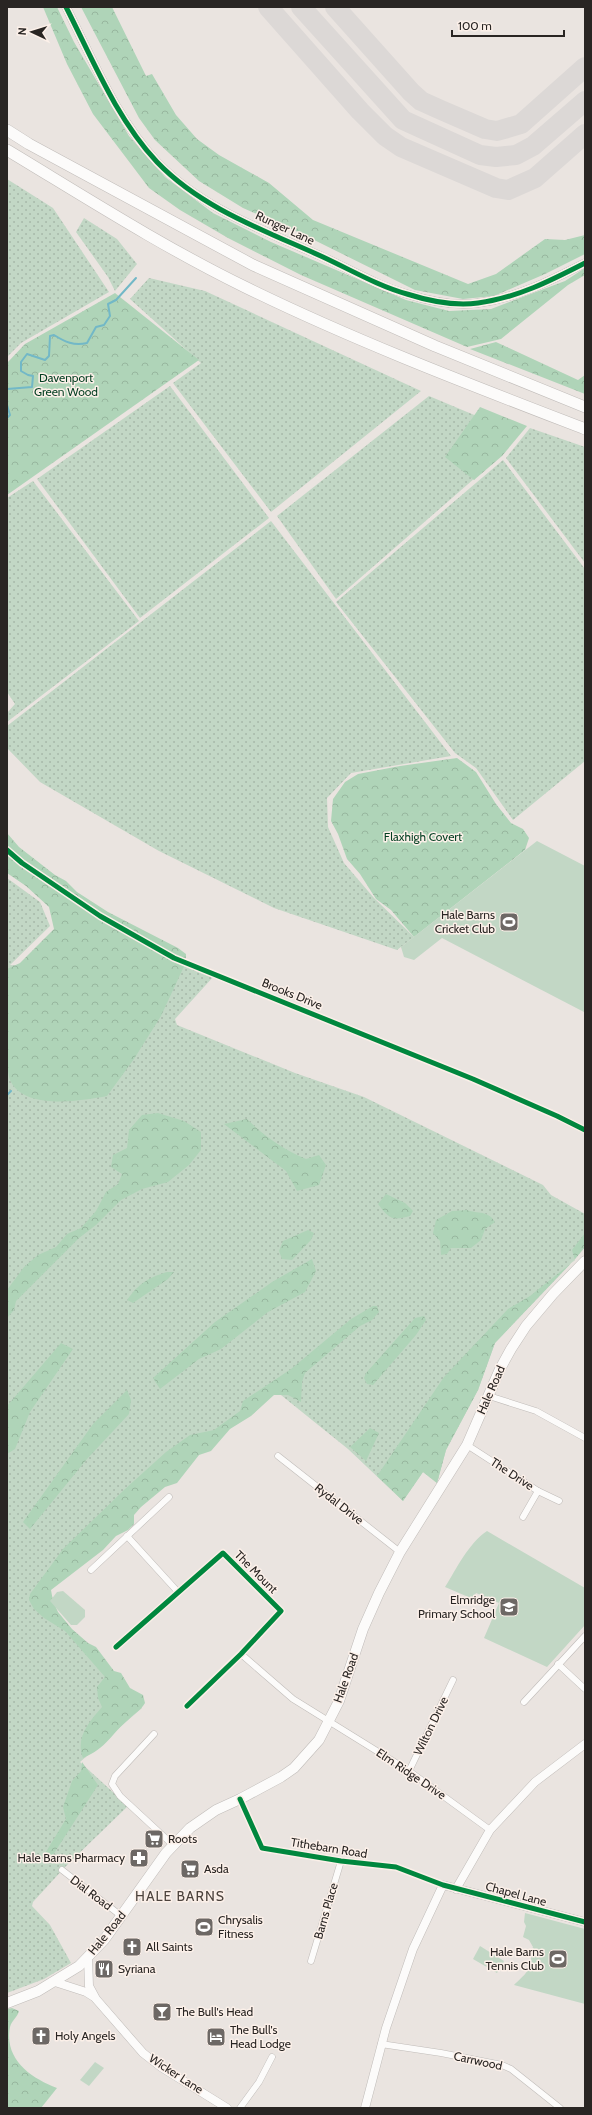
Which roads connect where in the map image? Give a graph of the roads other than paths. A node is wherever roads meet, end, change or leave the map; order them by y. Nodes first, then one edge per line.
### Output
1 (66, 7) edge
2 (7, 130) edge
3 (7, 150) edge
4 (585, 263) edge
5 (585, 407) edge
6 (585, 429) edge
7 (7, 850) edge
8 (585, 1130) edge
9 (585, 1262) edge
10 (489, 1396) junction
11 (585, 1438) edge
12 (466, 1445) junction
13 (278, 1456) dead end
14 (538, 1491) junction
15 (169, 1497) dead end
16 (559, 1501) dead end
17 (523, 1517) dead end
18 (127, 1536) junction
19 (400, 1552) junction
20 (91, 1570) dead end
21 (178, 1592) junction
22 (585, 1636) edge
23 (116, 1647) dead end
24 (241, 1654) junction
25 (558, 1664) junction
26 (453, 1680) dead end
27 (585, 1689) edge
28 (524, 1702) dead end
29 (186, 1706) dead end
30 (329, 1720) junction
31 (154, 1734) dead end
32 (585, 1744) edge
33 (409, 1771) junction
34 (240, 1799) junction
35 (490, 1830) junction
36 (173, 1845) junction
37 (341, 1861) junction
38 (62, 1870) dead end
39 (443, 1885) junction
40 (456, 1889) junction
41 (120, 1915) junction
42 (585, 1922) edge
43 (88, 1958) junction
44 (311, 1961) dead end
45 (55, 1982) junction
46 (96, 1999) junction
47 (7, 2003) edge
48 (381, 2044) junction
49 (272, 2057) dead end
50 (228, 2108) edge
51 (240, 2108) edge
52 (365, 2108) edge
53 (560, 2108) edge

1 - 4 street, Runger Lane
2 - 5 highway
3 - 6 highway
7 - 8 street, Brooks Drive
9 - 10 main road, Hale Road
10 - 11 street
10 - 12 main road, Hale Road
12 - 14 street, The Drive
12 - 19 main road, Hale Road
13 - 19 street, Rydal Drive
14 - 16 street, The Drive
14 - 17 street
15 - 18 street
18 - 20 street
18 - 21 street
19 - 30 main road, Hale Road
21 - 23 street, The Mount
21 - 24 street, The Mount
22 - 25 street
24 - 29 street, The Mount
24 - 30 street
25 - 27 street
25 - 28 street
26 - 33 street, Wilton Drive
30 - 33 street, Elm Ridge Drive
30 - 34 main road, Hale Road
31 - 36 street
32 - 35 street
33 - 35 street, Elm Ridge Drive
34 - 36 main road, Hale Road
34 - 37 street, Tithebarn Road
35 - 40 street
36 - 41 main road, Hale Road
37 - 39 street, Tithebarn Road
37 - 44 street, Barns Place
38 - 41 street, Dial Road
39 - 40 street, Chapel Lane
39 - 48 street
40 - 42 street, Chapel Lane
41 - 43 main road, Hale Road
43 - 45 main road, Hale Road
43 - 46 street, Wicker Lane
45 - 46 street, Wicker Lane
45 - 47 main road, Hale Road
46 - 50 street, Wicker Lane
48 - 52 street
48 - 53 street, Carrwood
49 - 51 street

